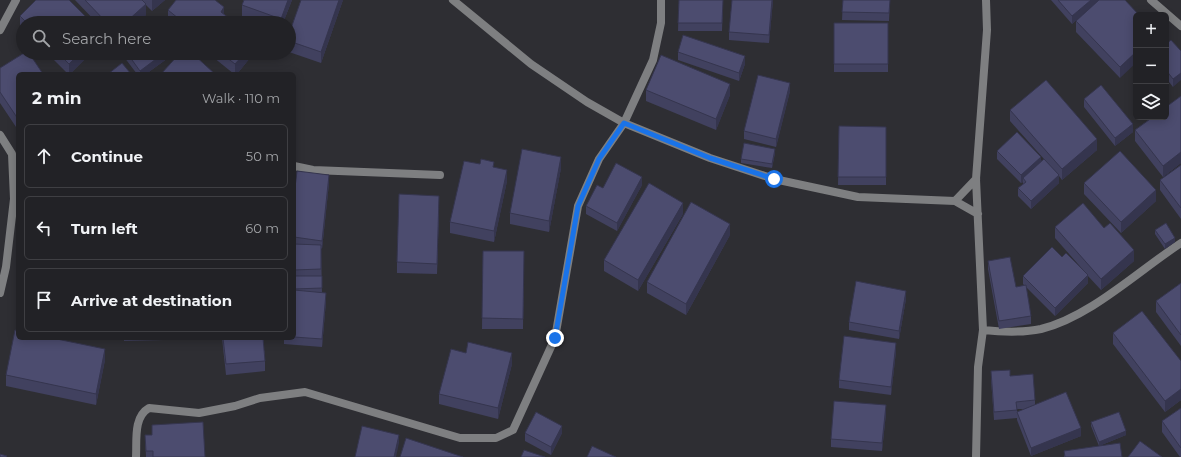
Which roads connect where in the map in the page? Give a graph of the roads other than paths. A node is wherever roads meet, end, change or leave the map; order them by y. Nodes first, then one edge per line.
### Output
1 (16, 0) edge
2 (453, 0) edge
3 (661, 0) edge
4 (986, 0) edge
5 (1151, 0) edge
6 (1181, 26) edge
7 (0, 30) edge
8 (624, 123) junction
9 (0, 135) edge
10 (15, 154) edge
11 (296, 166) edge
12 (440, 175) dead end
13 (976, 179) junction
14 (955, 201) junction
15 (978, 214) junction
16 (1181, 243) edge
17 (0, 293) edge
18 (983, 330) junction
19 (136, 457) edge
20 (976, 457) edge

1 - 7 street
2 - 8 street
3 - 8 street
4 - 13 street
5 - 6 street
8 - 14 street
8 - 19 street
9 - 10 street
10 - 17 street
11 - 12 street
13 - 14 street
13 - 15 street
14 - 15 street
15 - 18 street
16 - 18 street
18 - 20 street

